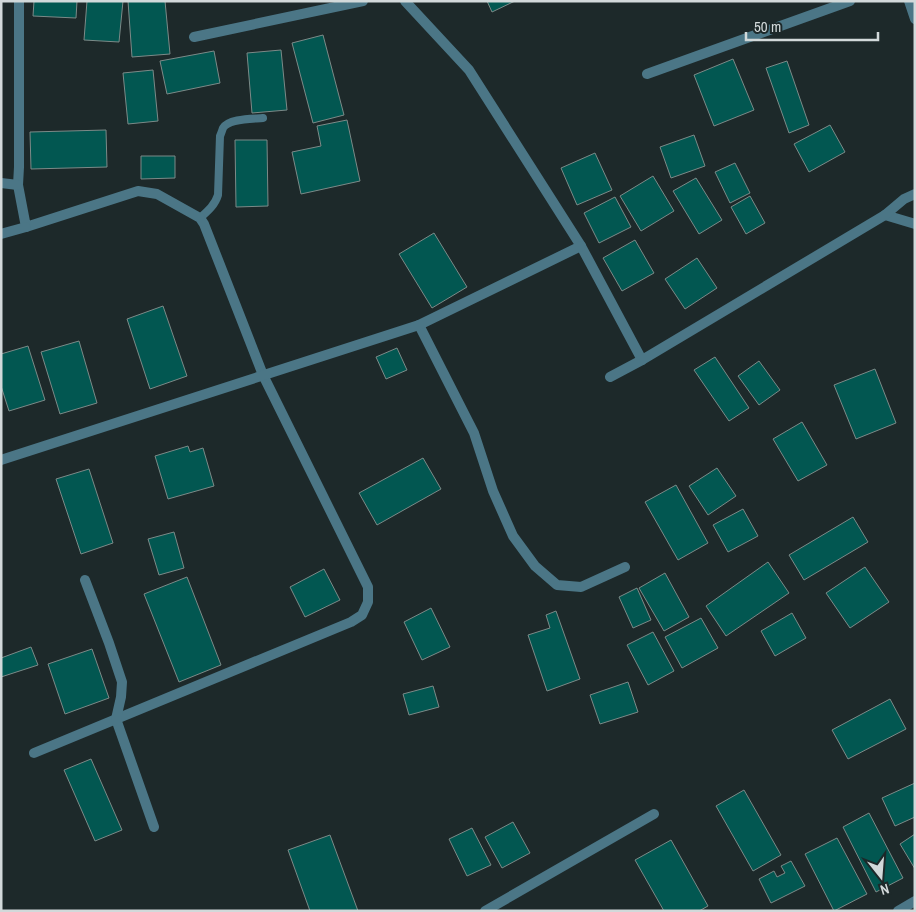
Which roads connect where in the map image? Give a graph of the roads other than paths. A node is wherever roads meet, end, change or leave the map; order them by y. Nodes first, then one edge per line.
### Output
1 (19, 1) edge
2 (363, 1) edge
3 (405, 1) edge
4 (850, 1) edge
5 (909, 1) edge
6 (915, 18) edge
7 (194, 36) dead end
8 (648, 74) dead end
9 (264, 118) dead end
10 (1, 183) edge
11 (18, 186) junction
12 (915, 194) edge
13 (885, 215) junction
14 (200, 218) junction
15 (915, 224) edge
16 (26, 227) junction
17 (1, 234) edge
18 (581, 246) junction
19 (419, 325) junction
20 (642, 360) junction
21 (263, 375) junction
22 (610, 377) dead end
23 (1, 460) edge
24 (625, 567) dead end
25 (85, 580) dead end
26 (116, 719) junction
27 (34, 753) dead end
28 (654, 814) dead end
29 (154, 827) dead end
30 (915, 901) edge
31 (485, 911) edge
32 (898, 911) edge

1 - 11 street
2 - 7 street
3 - 18 street
4 - 8 street
5 - 6 street
9 - 14 lane
10 - 11 street
11 - 16 street
12 - 13 street
13 - 15 street
13 - 20 street
14 - 16 street
14 - 21 street
16 - 17 street
18 - 19 street
18 - 20 street
19 - 21 street
19 - 24 street
20 - 22 street
21 - 23 street
21 - 26 street
25 - 26 street
26 - 27 street
26 - 29 street
28 - 31 street
30 - 32 street

